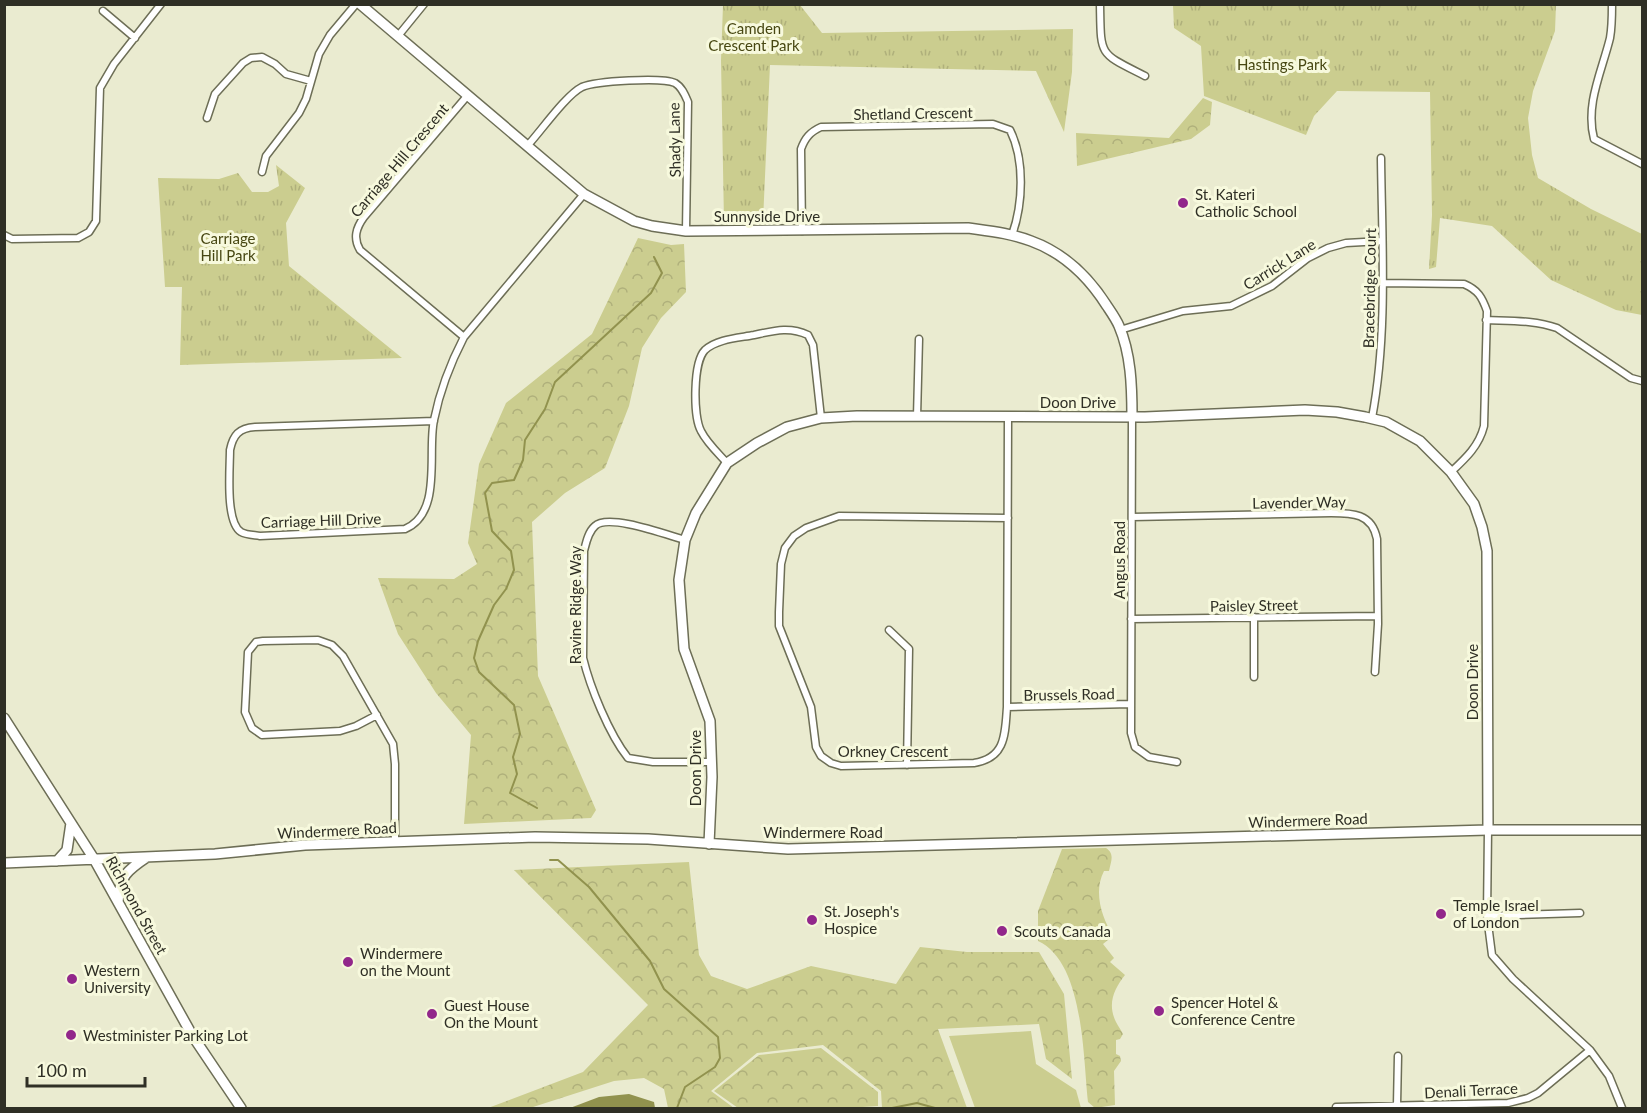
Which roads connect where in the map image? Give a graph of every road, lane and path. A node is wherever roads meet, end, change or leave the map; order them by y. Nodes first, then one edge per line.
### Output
1 (161, 4) edge
2 (358, 4) edge
3 (424, 4) edge
4 (1100, 4) edge
5 (1612, 4) edge
6 (103, 11) dead end
7 (398, 36) junction
8 (135, 38) junction
9 (1145, 76) dead end
10 (311, 81) junction
11 (468, 95) junction
12 (207, 118) dead end
13 (528, 146) junction
14 (1382, 158) dead end
15 (1642, 164) edge
16 (262, 172) dead end
17 (584, 194) junction
18 (686, 231) junction
19 (802, 231) junction
20 (4, 235) edge
21 (1012, 235) junction
22 (1382, 241) junction
23 (1382, 283) junction
24 (1486, 320) junction
25 (1120, 330) junction
26 (464, 338) junction
27 (919, 339) dead end
28 (1642, 381) edge
29 (917, 417) junction
30 (1132, 417) junction
31 (821, 418) junction
32 (1008, 418) junction
33 (1372, 418) junction
34 (434, 421) junction
35 (728, 463) junction
36 (1451, 472) junction
37 (1132, 517) junction
38 (1008, 518) junction
39 (685, 540) junction
40 (1378, 615) junction
41 (1254, 617) junction
42 (1131, 619) junction
43 (889, 630) dead end
44 (1375, 672) dead end
45 (1254, 677) dead end
46 (1130, 704) junction
47 (1007, 707) junction
48 (377, 715) junction
49 (5, 720) edge
50 (712, 762) junction
51 (1178, 762) dead end
52 (907, 765) junction
53 (71, 823) junction
54 (1488, 830) junction
55 (1642, 830) edge
56 (395, 842) junction
57 (709, 844) junction
58 (147, 857) junction
59 (94, 859) junction
60 (57, 861) junction
61 (4, 863) edge
62 (118, 902) junction
63 (1580, 913) dead end
64 (1487, 916) junction
65 (1590, 1050) junction
66 (1398, 1056) dead end
67 (1397, 1106) junction
68 (1336, 1107) edge
69 (241, 1108) edge
70 (1622, 1108) edge

1 - 8 street
2 - 7 street, Sunnyside Drive
2 - 10 street
3 - 7 street
4 - 9 street
5 - 15 street
6 - 8 street
7 - 11 street, Sunnyside Drive
8 - 20 street
10 - 12 street
10 - 16 street
11 - 13 street, Sunnyside Drive
11 - 26 street, Carriage Hill Crescent
13 - 17 street, Sunnyside Drive
13 - 18 street, Shady Lane
14 - 22 street, Bracebridge Court
17 - 18 street, Sunnyside Drive
17 - 26 street, Carriage Hill Drive
18 - 19 street, Sunnyside Drive
19 - 21 street, Sunnyside Drive
19 - 21 street, Shetland Crescent
21 - 25 street, Sunnyside Drive
22 - 23 street, Bracebridge Court
22 - 25 street, Carrick Lane
23 - 24 street
23 - 33 street, Bracebridge Court
24 - 28 street
24 - 36 street
25 - 30 street, Sunnyside Drive
26 - 34 street, Carriage Hill Drive
27 - 29 street
29 - 31 street, Doon Drive
29 - 32 street, Doon Drive
30 - 32 street, Doon Drive
30 - 33 street, Doon Drive
30 - 37 street, Angus Road
31 - 35 street, Doon Drive
31 - 35 street
32 - 38 street, Orkney Crescent
33 - 36 street, Doon Drive
34 - 34 street, Carriage Hill Drive
35 - 39 street, Doon Drive
36 - 54 street, Doon Drive
37 - 40 street, Lavender Way
37 - 42 street, Angus Road
38 - 47 street, Orkney Crescent
38 - 52 street, Orkney Crescent
39 - 50 street, Doon Drive
39 - 50 street, Ravine Ridge Way
40 - 41 street, Paisley Street
40 - 44 street
41 - 42 street, Paisley Street
41 - 45 street
42 - 46 street, Angus Road
43 - 52 street
46 - 47 street, Brussels Road
46 - 51 street, Angus Road
47 - 52 street, Orkney Crescent
48 - 48 street
48 - 56 street
49 - 53 street, Richmond Street
50 - 57 street, Doon Drive
53 - 59 street, Richmond Street
53 - 60 street
54 - 55 street, Windermere Road
54 - 57 street, Windermere Road
54 - 64 street
56 - 57 street, Windermere Road
56 - 58 street, Windermere Road
58 - 59 street, Windermere Road
58 - 62 street
59 - 60 street, Windermere Road
59 - 62 street, Richmond Street
60 - 61 street, Windermere Road
62 - 69 street, Richmond Street
63 - 64 street
64 - 65 street
65 - 67 street, Denali Terrace
65 - 70 street
66 - 67 street
67 - 68 street, Denali Terrace

